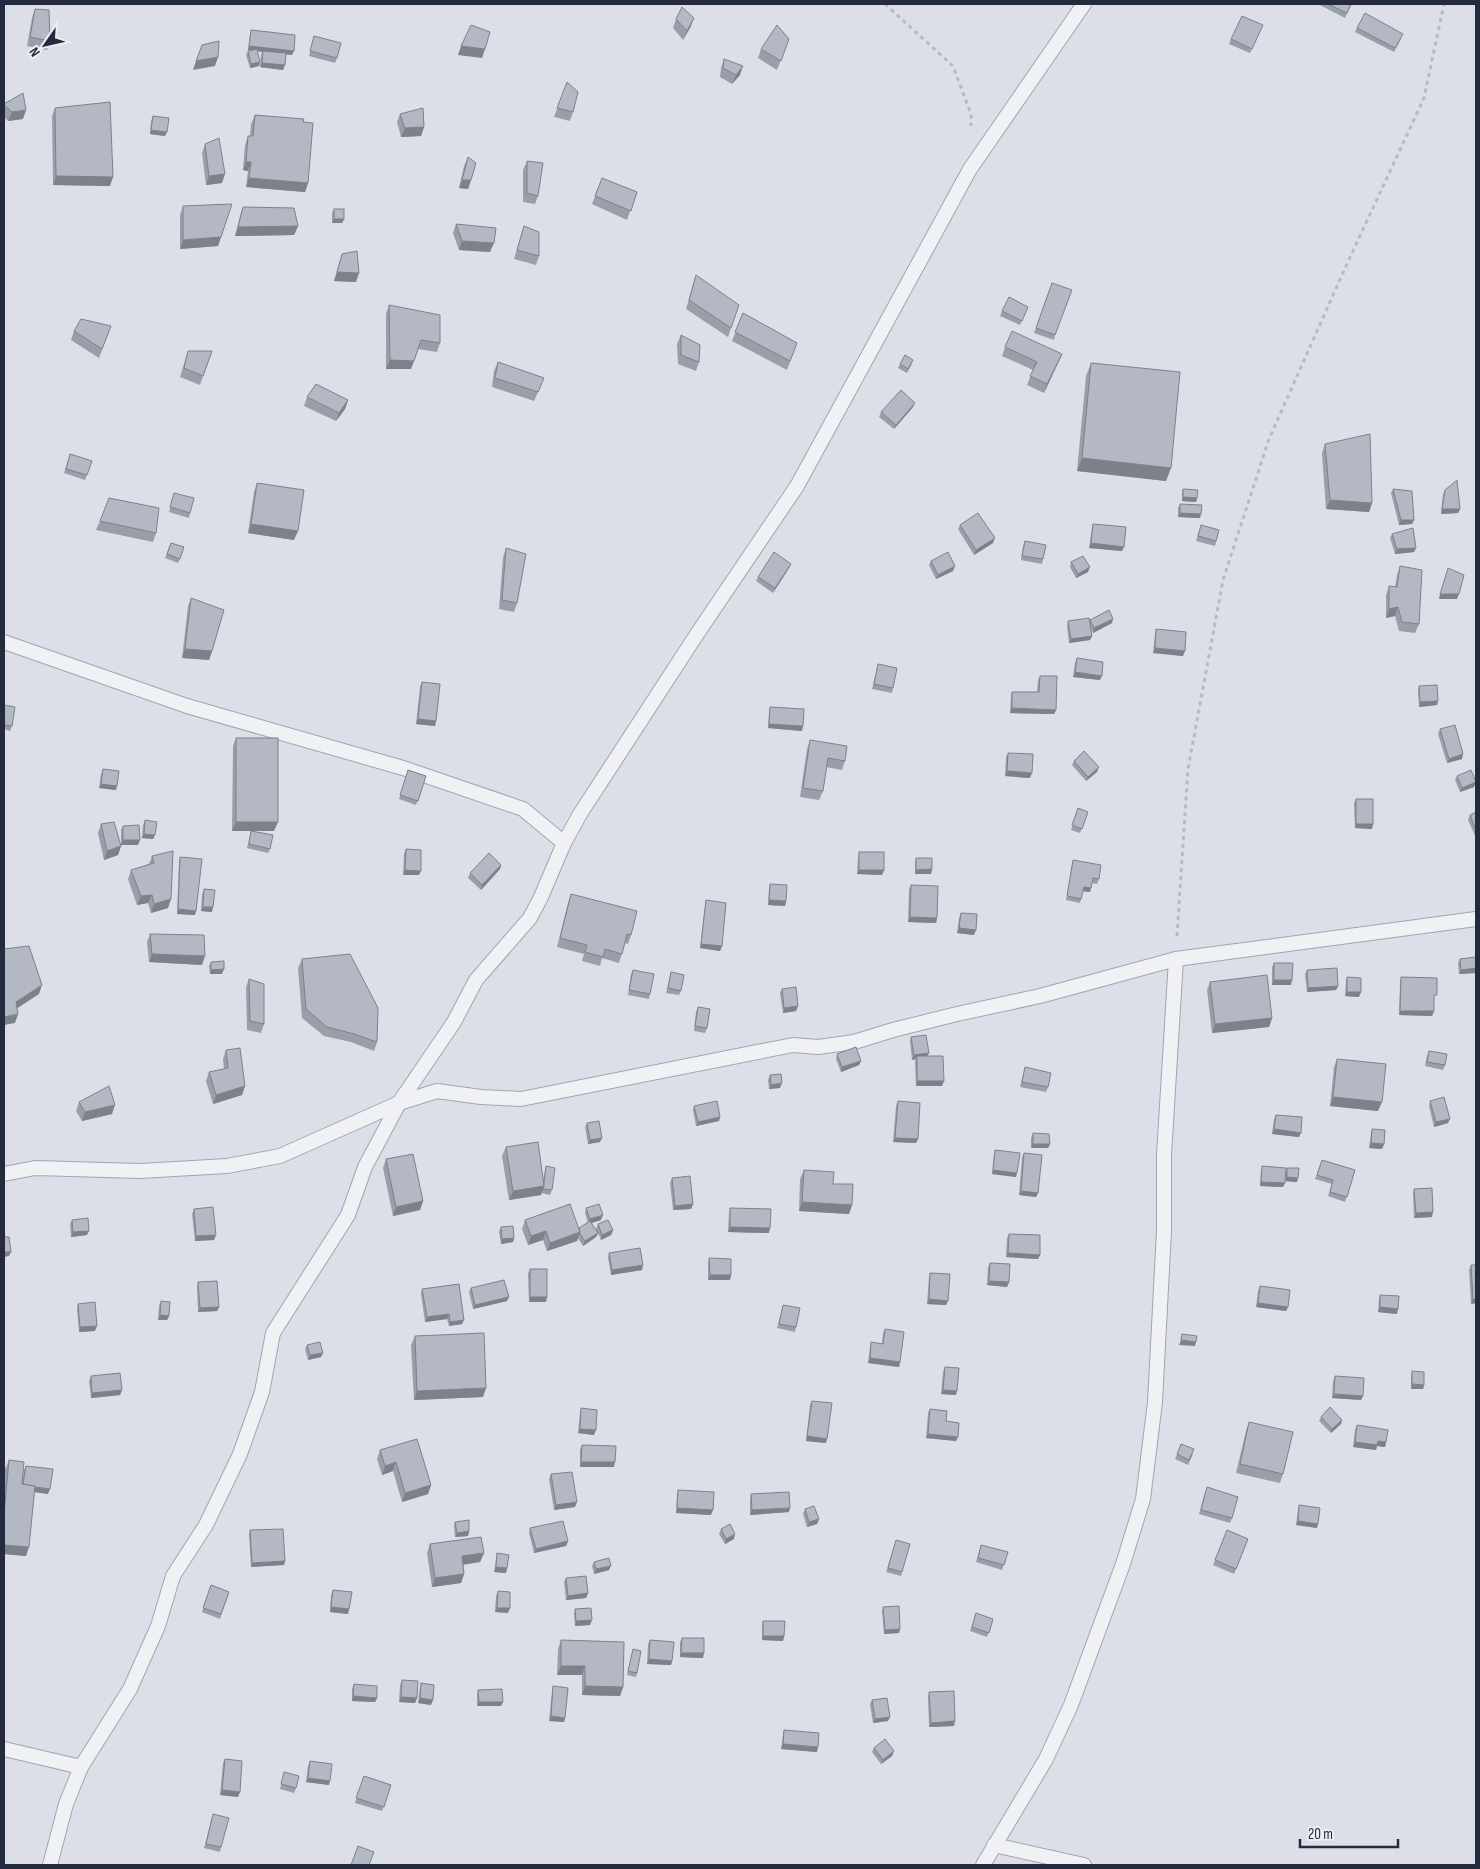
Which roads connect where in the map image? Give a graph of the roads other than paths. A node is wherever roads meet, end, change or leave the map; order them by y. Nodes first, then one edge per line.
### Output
1 (1084, 4) edge
2 (4, 642) edge
3 (564, 843) junction
4 (1476, 919) edge
5 (1176, 959) junction
6 (399, 1103) junction
7 (4, 1174) edge
8 (4, 1749) edge
9 (81, 1767) junction
10 (994, 1845) junction
11 (50, 1865) edge
12 (984, 1865) edge
13 (1084, 1865) edge

1 - 3 lane
2 - 3 lane
3 - 6 lane
4 - 5 lane
5 - 6 lane
5 - 10 lane
6 - 7 lane
6 - 9 lane
8 - 9 lane
9 - 11 lane
10 - 12 lane
10 - 13 lane

